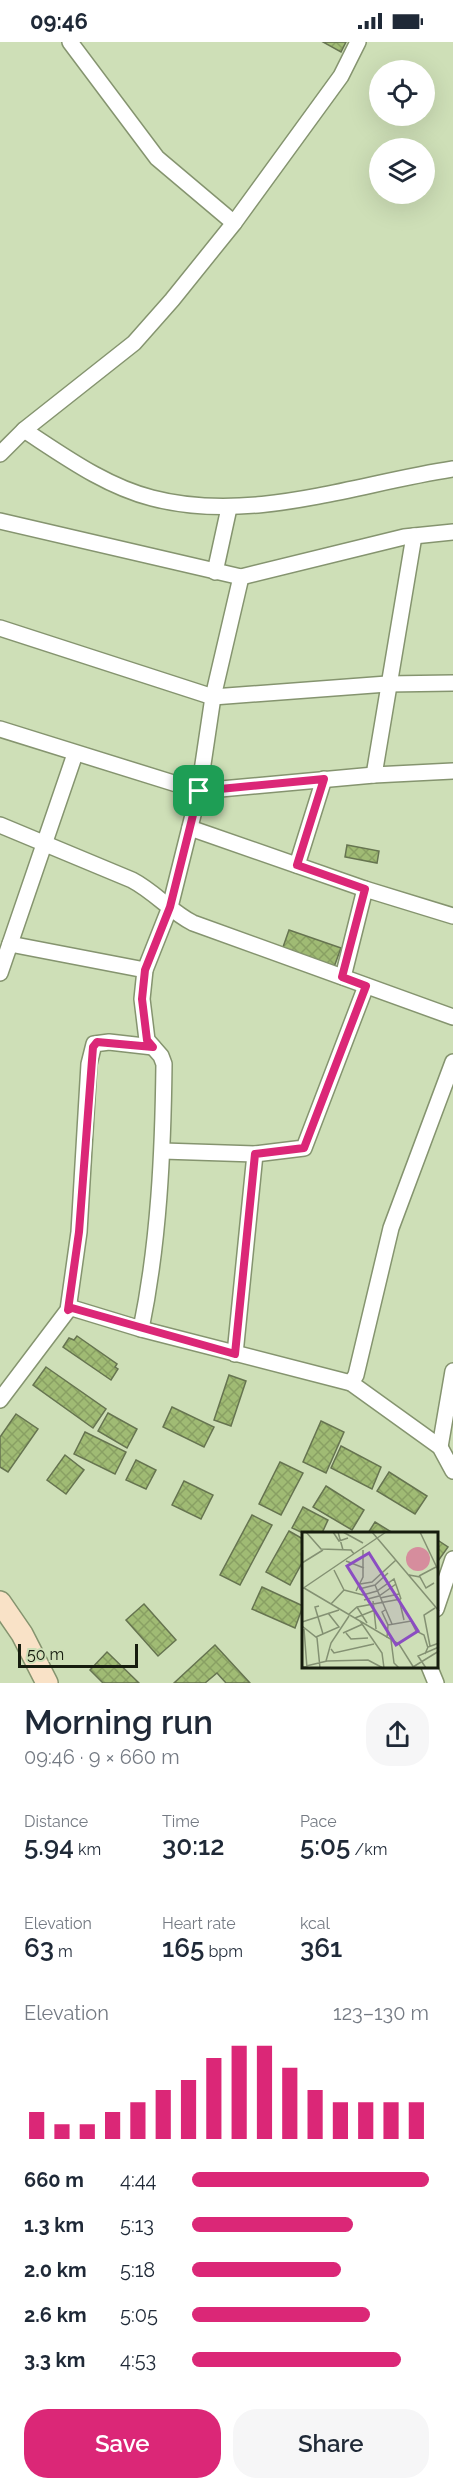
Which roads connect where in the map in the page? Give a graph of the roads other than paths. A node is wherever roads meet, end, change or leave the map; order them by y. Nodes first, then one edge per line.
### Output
1 (70, 42) edge
2 (358, 42) edge
3 (234, 223) junction
4 (24, 430) junction
5 (0, 454) edge
6 (453, 469) edge
7 (230, 508) junction
8 (1, 527) edge
9 (453, 532) edge
10 (414, 536) junction
11 (215, 572) junction
12 (241, 577) junction
13 (0, 628) edge
14 (453, 683) edge
15 (387, 684) junction
16 (213, 697) junction
17 (0, 729) edge
18 (75, 754) junction
19 (453, 771) edge
20 (374, 775) junction
21 (324, 779) junction
22 (199, 791) junction
23 (0, 825) edge
24 (190, 828) junction
25 (45, 843) junction
26 (297, 865) junction
27 (365, 889) junction
28 (170, 907) junction
29 (453, 916) edge
30 (6, 947) edge
31 (145, 970) junction
32 (0, 974) edge
33 (342, 977) junction
34 (366, 986) junction
35 (453, 1017) edge
36 (153, 1047) junction
37 (453, 1062) edge
38 (450, 1083) edge
39 (163, 1151) junction
40 (255, 1154) junction
41 (68, 1310) junction
42 (141, 1329) junction
43 (235, 1354) junction
44 (453, 1371) edge
45 (351, 1383) junction
46 (0, 1400) edge
47 (440, 1447) junction
48 (452, 1464) edge
49 (453, 1559) edge
50 (0, 1602) edge
51 (438, 1603) edge
52 (430, 1668) edge
53 (47, 1683) edge
54 (436, 1683) edge

1 - 3 street
2 - 3 street
3 - 4 street
4 - 5 street
4 - 7 street
6 - 7 street
7 - 11 street
8 - 11 street
9 - 10 street
10 - 12 street
10 - 15 street
11 - 12 street
12 - 16 street
13 - 16 street
14 - 15 street
15 - 16 street
15 - 20 street
16 - 22 street
17 - 18 street
18 - 22 street
18 - 25 street
19 - 20 street
20 - 21 street
21 - 22 street
21 - 26 street
22 - 24 street
23 - 25 street
24 - 26 street
24 - 28 street
25 - 28 street
25 - 30 street
26 - 27 street
27 - 29 street
27 - 33 street
28 - 31 street
28 - 33 street
30 - 31 street
30 - 32 street
31 - 36 street
33 - 34 street
34 - 35 street
34 - 40 street
36 - 39 street
36 - 41 street
37 - 38 street
38 - 45 street
39 - 40 street
39 - 42 street
40 - 43 street
41 - 42 street
41 - 46 street
42 - 43 street
43 - 45 street
44 - 47 street
45 - 47 street
47 - 48 street
49 - 51 street
50 - 53 street
52 - 54 street

